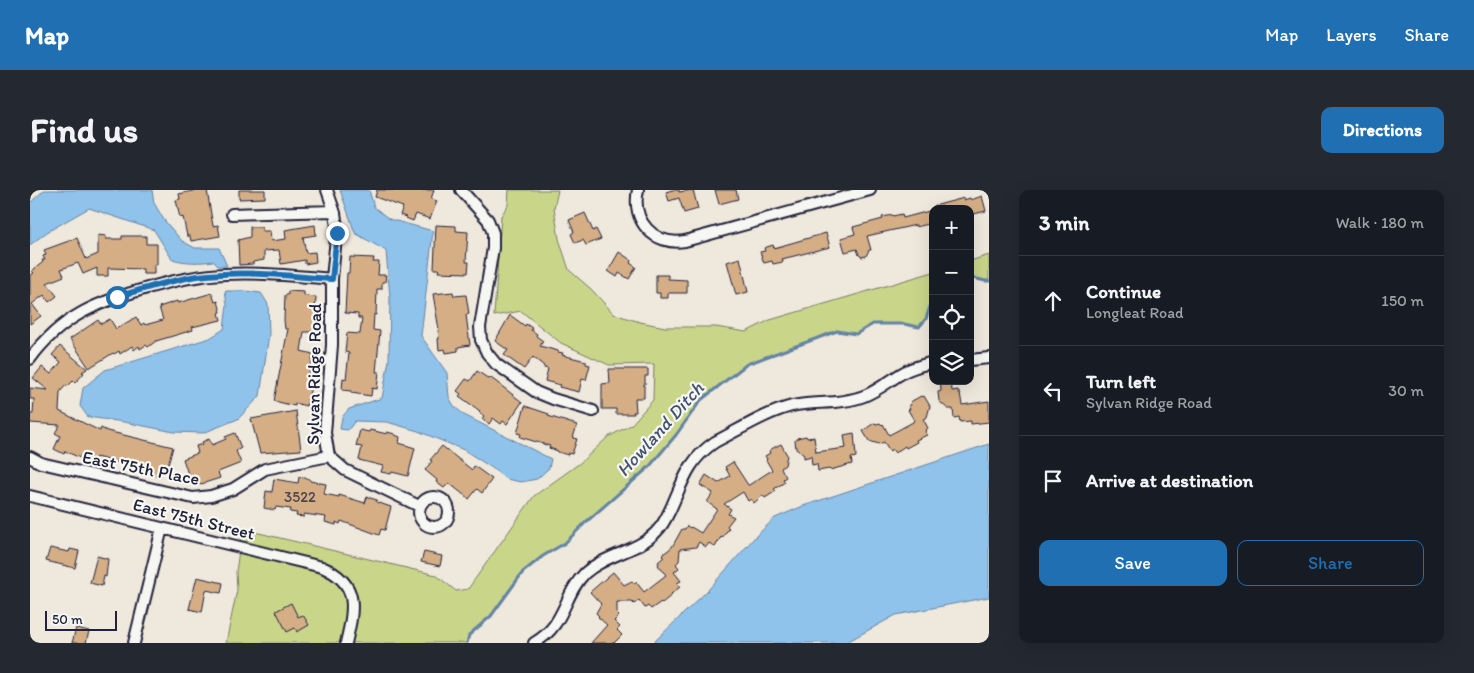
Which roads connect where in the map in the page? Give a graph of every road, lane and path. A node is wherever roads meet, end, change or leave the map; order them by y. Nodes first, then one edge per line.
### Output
1 (327, 190) edge
2 (461, 190) edge
3 (638, 190) edge
4 (870, 190) edge
5 (334, 211) junction
6 (232, 214) dead end
7 (332, 279) junction
8 (989, 358) edge
9 (30, 359) edge
10 (974, 360) edge
11 (929, 363) edge
12 (593, 411) dead end
13 (329, 456) junction
14 (30, 457) edge
15 (30, 496) edge
16 (419, 506) dead end
17 (162, 528) junction
18 (134, 643) edge
19 (346, 643) edge
20 (534, 643) edge

1 - 5 street, Sylvan Ridge Road
2 - 12 street
3 - 4 street
5 - 6 street
5 - 7 street, Sylvan Ridge Road
7 - 9 street
7 - 13 street, Sylvan Ridge Road
8 - 10 street
11 - 20 street
13 - 14 street, East 75th Place
13 - 16 street, Sylvan Ridge Road
15 - 17 street, East 75th Street
17 - 18 street
17 - 19 street, East 75th Street

